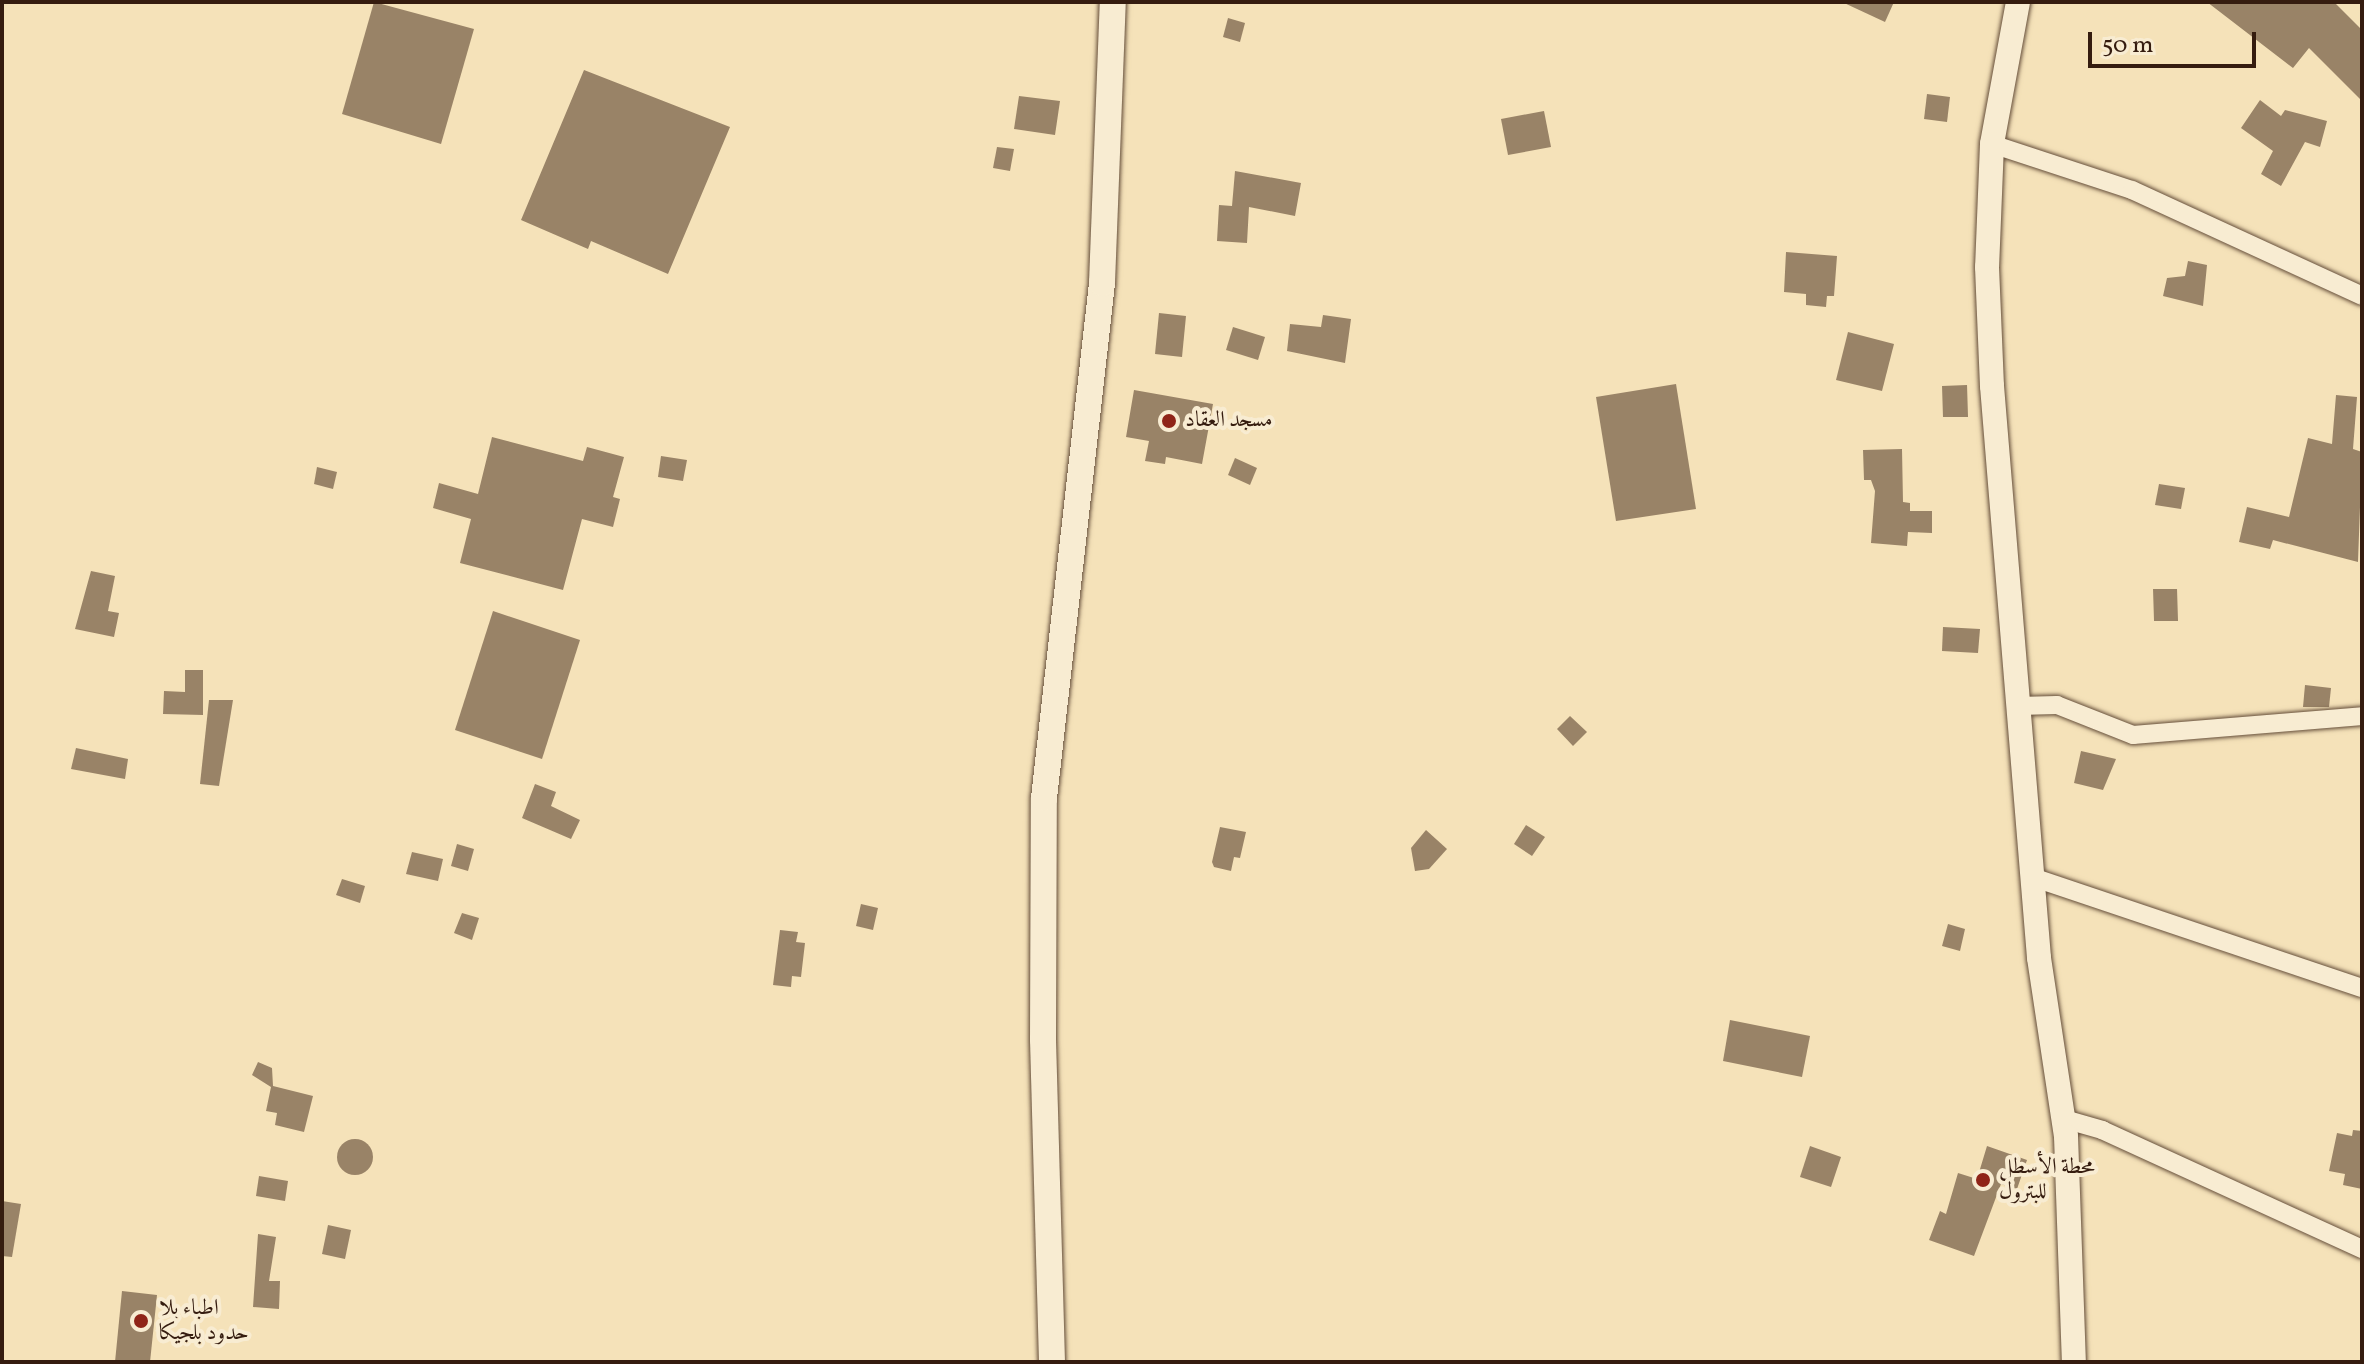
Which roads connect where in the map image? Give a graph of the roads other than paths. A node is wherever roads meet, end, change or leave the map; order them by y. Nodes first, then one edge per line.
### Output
1 (1113, 2) edge
2 (2018, 2) edge
3 (1992, 144) junction
4 (2362, 296) edge
5 (2017, 706) junction
6 (2362, 716) edge
7 (2032, 877) junction
8 (2362, 988) edge
9 (2064, 1119) junction
10 (2362, 1249) edge
11 (1052, 1362) edge
12 (2074, 1362) edge

1 - 11 main road
2 - 3 street
3 - 4 street
3 - 5 street
5 - 6 street
5 - 7 street
7 - 8 street
7 - 9 street
9 - 10 street
9 - 12 street

